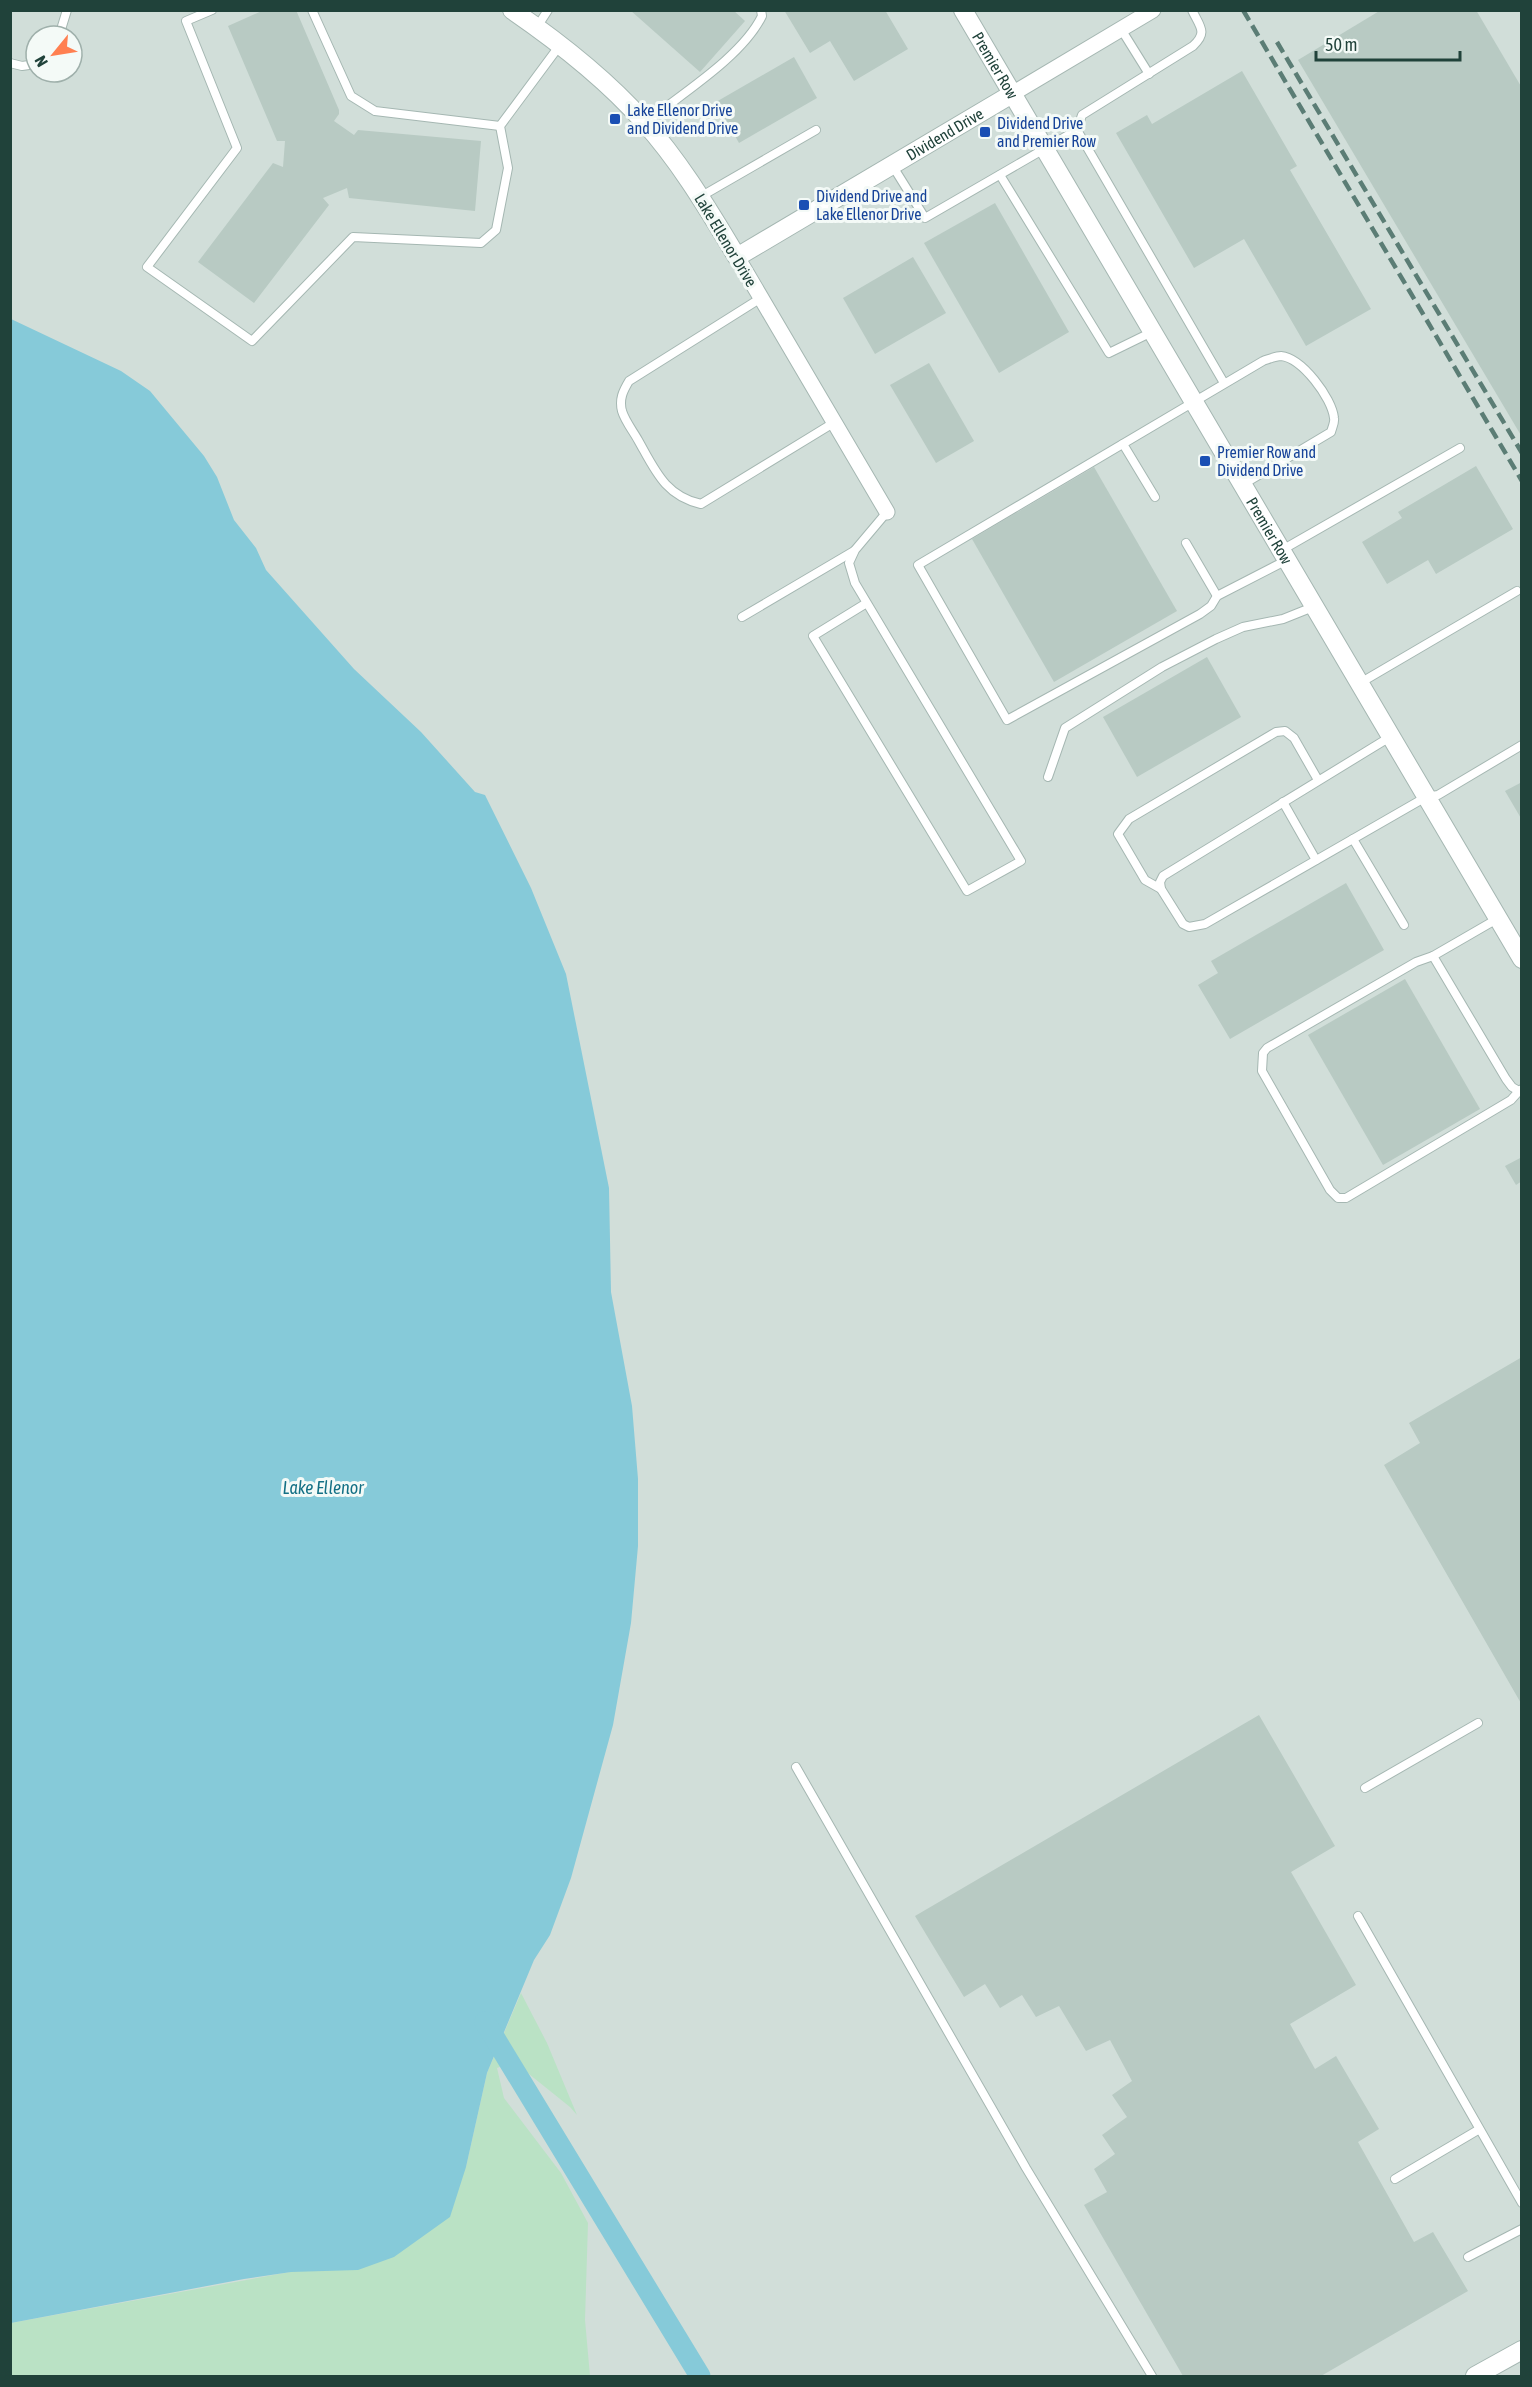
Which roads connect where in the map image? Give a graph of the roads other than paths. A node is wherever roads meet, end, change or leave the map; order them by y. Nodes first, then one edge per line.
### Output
1 (212, 10) edge
2 (312, 10) edge
3 (512, 10) edge
4 (548, 10) edge
5 (761, 10) edge
6 (963, 10) edge
7 (1192, 10) edge
8 (1150, 11) edge
9 (537, 27) junction
10 (1122, 29) junction
11 (560, 45) junction
12 (1149, 74) junction
13 (1012, 94) junction
14 (645, 123) junction
15 (500, 126) junction
16 (816, 130) dead end
17 (1077, 130) junction
18 (1045, 150) junction
19 (891, 165) junction
20 (1000, 175) junction
21 (700, 197) junction
22 (737, 257) junction
23 (761, 298) junction
24 (1152, 332) junction
25 (1224, 383) junction
26 (1194, 402) junction
27 (835, 422) junction
28 (1123, 444) junction
29 (1460, 448) dead end
30 (1242, 485) junction
31 (1155, 497) dead end
32 (887, 512) joint
33 (1186, 543) dead end
34 (855, 550) junction
35 (1284, 556) junction
36 (1517, 591) dead end
37 (1217, 596) junction
38 (866, 604) junction
39 (1314, 606) junction
40 (742, 617) dead end
41 (1359, 683) junction
42 (1390, 737) junction
43 (1521, 745) edge
44 (1048, 777) dead end
45 (1318, 780) junction
46 (1426, 797) junction
47 (1283, 802) junction
48 (1353, 839) junction
49 (1316, 860) junction
50 (1161, 889) junction
51 (1497, 919) junction
52 (1404, 925) dead end
53 (1520, 952) edge
54 (1433, 956) junction
55 (1520, 1090) edge
56 (1478, 1723) dead end
57 (796, 1767) dead end
58 (1365, 1788) dead end
59 (1358, 1916) dead end
60 (1478, 2130) junction
61 (1395, 2179) dead end
62 (1521, 2203) edge
63 (1521, 2229) edge
64 (1468, 2257) dead end
65 (1521, 2349) edge
66 (1152, 2376) edge
67 (1475, 2376) edge

1 - 15 lane
2 - 15 lane
3 - 9 street, Lake Ellenor Drive
4 - 9 lane
5 - 14 lane
6 - 13 street, Premier Row
7 - 12 lane
8 - 10 street, Dividend Drive
9 - 11 street, Lake Ellenor Drive
10 - 12 lane
10 - 13 street, Dividend Drive
11 - 14 street, Lake Ellenor Drive
11 - 15 lane
12 - 17 lane
13 - 18 street, Premier Row
13 - 19 street, Dividend Drive
14 - 21 street, Lake Ellenor Drive
16 - 21 lane
17 - 18 lane
17 - 25 lane
18 - 20 lane
18 - 24 street, Premier Row
19 - 20 lane
19 - 22 street, Dividend Drive
20 - 24 lane
21 - 22 street, Lake Ellenor Drive
22 - 23 street, Lake Ellenor Drive
23 - 27 street, Lake Ellenor Drive
23 - 27 lane
24 - 26 street, Premier Row
25 - 26 lane
25 - 30 lane
26 - 28 lane
26 - 30 street, Premier Row
27 - 32 street, Lake Ellenor Drive
28 - 31 lane
28 - 37 lane
29 - 35 lane
30 - 35 street, Premier Row
32 - 34 lane
33 - 37 lane
34 - 38 lane
34 - 40 lane
35 - 37 lane
35 - 39 street, Premier Row
36 - 41 lane
38 - 38 lane
39 - 41 street, Premier Row
39 - 44 lane
41 - 42 street, Premier Row
42 - 45 lane
42 - 46 street, Premier Row
43 - 46 lane
45 - 47 lane
45 - 50 lane
46 - 48 lane
46 - 51 street, Premier Row
47 - 49 lane
47 - 50 lane
48 - 49 lane
48 - 52 lane
49 - 50 lane
51 - 53 street, Premier Row
51 - 54 lane
54 - 55 lane
54 - 55 lane
56 - 58 lane
57 - 66 lane
59 - 60 lane
60 - 61 lane
60 - 62 lane
63 - 64 lane
65 - 67 street

